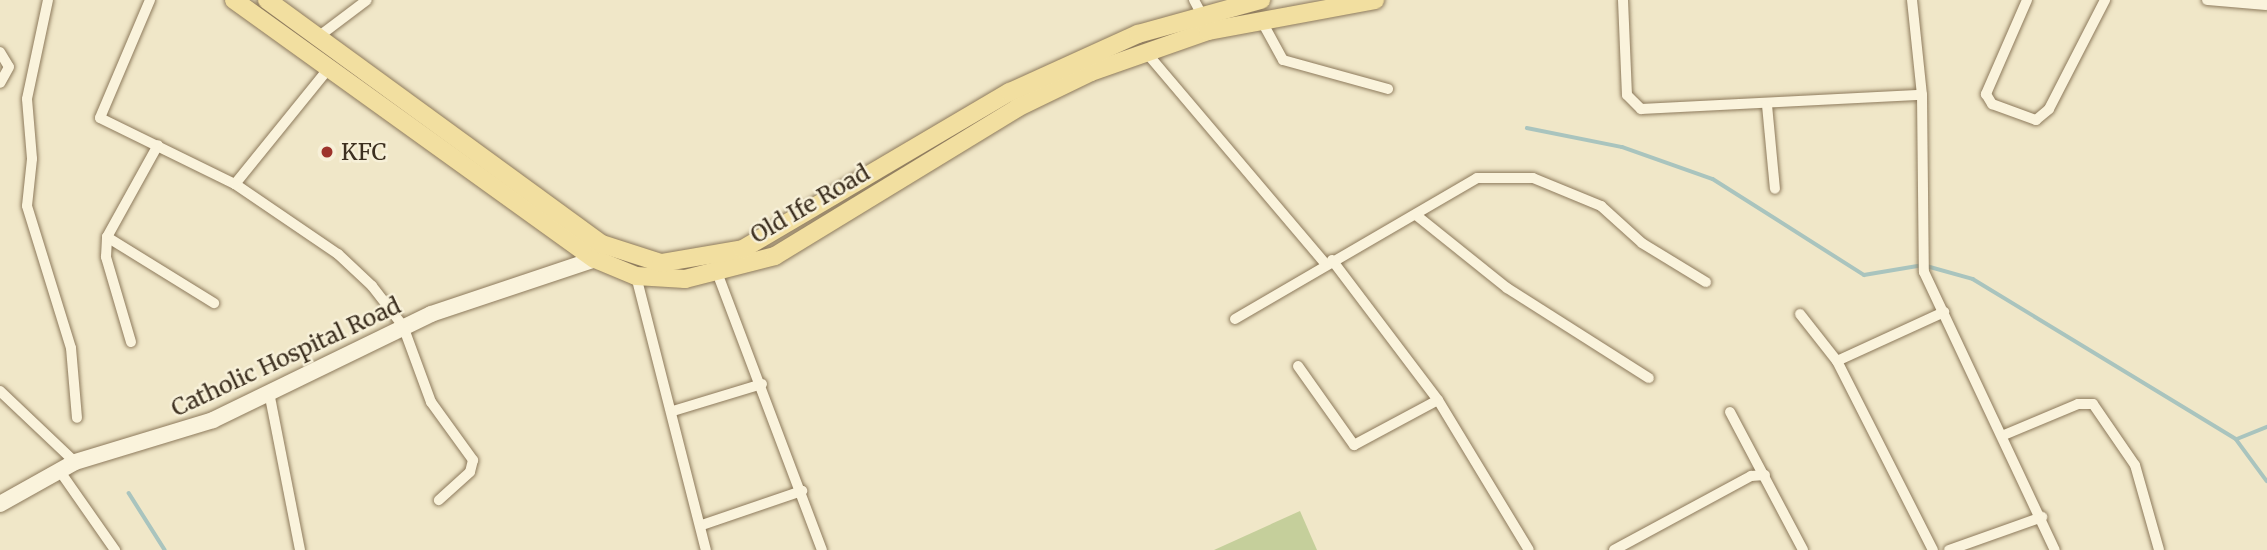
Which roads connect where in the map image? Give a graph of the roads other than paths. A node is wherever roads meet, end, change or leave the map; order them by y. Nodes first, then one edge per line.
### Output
1 (47, 0) edge
2 (150, 0) edge
3 (234, 0) edge
4 (367, 0) edge
5 (1261, 0) edge
6 (1375, 0) edge
7 (1623, 0) edge
8 (1912, 0) edge
9 (2027, 0) edge
10 (2105, 0) edge
11 (2207, 0) edge
12 (272, 3) edge
13 (2260, 3) edge
14 (1198, 6) edge
15 (1260, 18) junction
16 (267, 21) junction
17 (318, 37) junction
18 (1145, 51) junction
19 (0, 52) edge
20 (328, 69) junction
21 (0, 83) edge
22 (1388, 89) dead end
23 (1922, 96) junction
24 (1767, 105) junction
25 (158, 145) junction
26 (235, 184) junction
27 (1775, 189) dead end
28 (1416, 215) junction
29 (107, 237) junction
30 (595, 258) junction
31 (1329, 261) junction
32 (718, 275) junction
33 (636, 276) junction
34 (1706, 282) dead end
35 (214, 303) dead end
36 (1944, 312) junction
37 (1800, 314) dead end
38 (1235, 319) dead end
39 (403, 326) junction
40 (131, 342) dead end
41 (1836, 362) junction
42 (1298, 366) dead end
43 (1649, 378) dead end
44 (762, 384) junction
45 (0, 391) edge
46 (269, 392) junction
47 (1438, 400) junction
48 (673, 411) junction
49 (1730, 412) dead end
50 (77, 418) dead end
51 (2004, 435) junction
52 (75, 462) junction
53 (59, 470) junction
54 (1765, 475) junction
55 (802, 491) junction
56 (439, 500) dead end
57 (0, 504) edge
58 (2042, 517) junction
59 (702, 525) junction
60 (116, 550) edge
61 (300, 550) edge
62 (706, 550) edge
63 (822, 550) edge
64 (1529, 550) edge
65 (1614, 550) edge
66 (1803, 550) edge
67 (1933, 550) edge
68 (1949, 550) edge
69 (2055, 550) edge
70 (2159, 550) edge

1 - 50 street
2 - 25 street
3 - 16 main road, Old Ife Road
4 - 17 street
5 - 14 main road, Old Ife Road
6 - 15 main road, Old Ife Road
7 - 24 street
8 - 23 street
9 - 10 street
11 - 13 street
12 - 16 main road
12 - 17 main road, Old Ife Road
14 - 17 main road, Old Ife Road
15 - 18 main road, Old Ife Road
15 - 22 street
16 - 20 main road, Old Ife Road
18 - 31 street
18 - 32 main road, Old Ife Road
19 - 21 street
20 - 26 street
20 - 30 main road, Old Ife Road
23 - 24 street
23 - 36 street
24 - 27 street
25 - 26 street
25 - 29 street
26 - 39 street
28 - 31 street
28 - 34 street
28 - 43 street
29 - 35 street
29 - 40 street
30 - 33 main road, Old Ife Road
30 - 39 street, Catholic Hospital Road
31 - 38 street
31 - 47 street
32 - 33 main road, Old Ife Road
32 - 44 street
33 - 48 street
36 - 41 street
36 - 51 street
37 - 41 street
39 - 46 street, Catholic Hospital Road
39 - 56 street
41 - 67 street
42 - 47 street
44 - 48 street
44 - 55 street
45 - 52 street
46 - 52 street, Catholic Hospital Road
46 - 61 street
47 - 64 street
48 - 59 street
49 - 54 street
51 - 58 street
51 - 70 street
52 - 53 street, Catholic Hospital Road
53 - 57 street, Catholic Hospital Road
53 - 60 street
54 - 65 street
54 - 66 street
55 - 59 street
55 - 63 street
58 - 68 street
58 - 69 street
59 - 62 street

